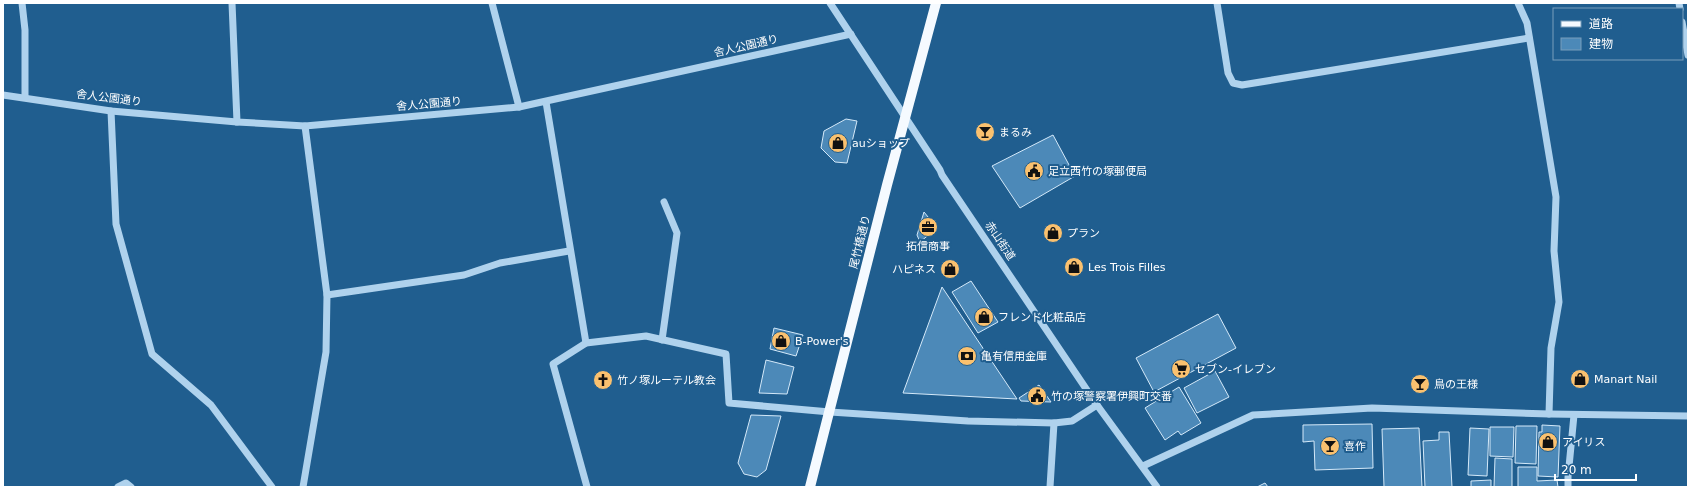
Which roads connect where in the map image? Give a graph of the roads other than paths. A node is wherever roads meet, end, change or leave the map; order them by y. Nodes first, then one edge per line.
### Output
1 (22, 3) edge
2 (232, 3) edge
3 (492, 3) edge
4 (830, 3) edge
5 (936, 3) edge
6 (1217, 3) edge
7 (1518, 3) edge
8 (1683, 28) edge
9 (851, 34) junction
10 (1529, 38) junction
11 (1688, 55) edge
12 (3, 95) edge
13 (25, 97) junction
14 (546, 102) junction
15 (518, 107) junction
16 (111, 111) junction
17 (905, 115) junction
18 (237, 122) junction
19 (305, 126) junction
20 (664, 202) dead end
21 (569, 251) junction
22 (327, 295) junction
23 (662, 340) junction
24 (586, 343) junction
25 (1097, 405) junction
26 (830, 412) junction
27 (1549, 414) junction
28 (1574, 415) junction
29 (1688, 416) edge
30 (1054, 423) junction
31 (1142, 466) junction
32 (118, 487) edge
33 (131, 487) edge
34 (272, 487) edge
35 (303, 487) edge
36 (587, 487) edge
37 (810, 487) edge
38 (1050, 487) edge
39 (1157, 487) edge
40 (1568, 487) edge

1 - 13 street
2 - 18 street
3 - 15 street
4 - 9 street, 赤山街道
5 - 17 main road, 尾竹橋通り
6 - 10 street
7 - 10 street
8 - 11 street
9 - 14 street, 舎人公園通り
9 - 17 street, 赤山街道
10 - 27 street
12 - 13 street, 舎人公園通り
13 - 16 street, 舎人公園通り
14 - 15 street, 舎人公園通り
14 - 21 street
15 - 19 street, 舎人公園通り
16 - 18 street, 舎人公園通り
16 - 34 street
17 - 25 street, 赤山街道
17 - 26 main road, 尾竹橋通り
18 - 19 street, 舎人公園通り
19 - 22 street
20 - 23 street
21 - 22 street
21 - 24 street
22 - 35 street
23 - 24 street
23 - 26 street
24 - 36 street
25 - 30 street
25 - 31 street, 赤山街道
26 - 30 street
26 - 37 main road, 尾竹橋通り
27 - 28 street
27 - 31 street
28 - 29 street
28 - 40 street
30 - 38 street
31 - 39 street, 赤山街道
32 - 33 street

